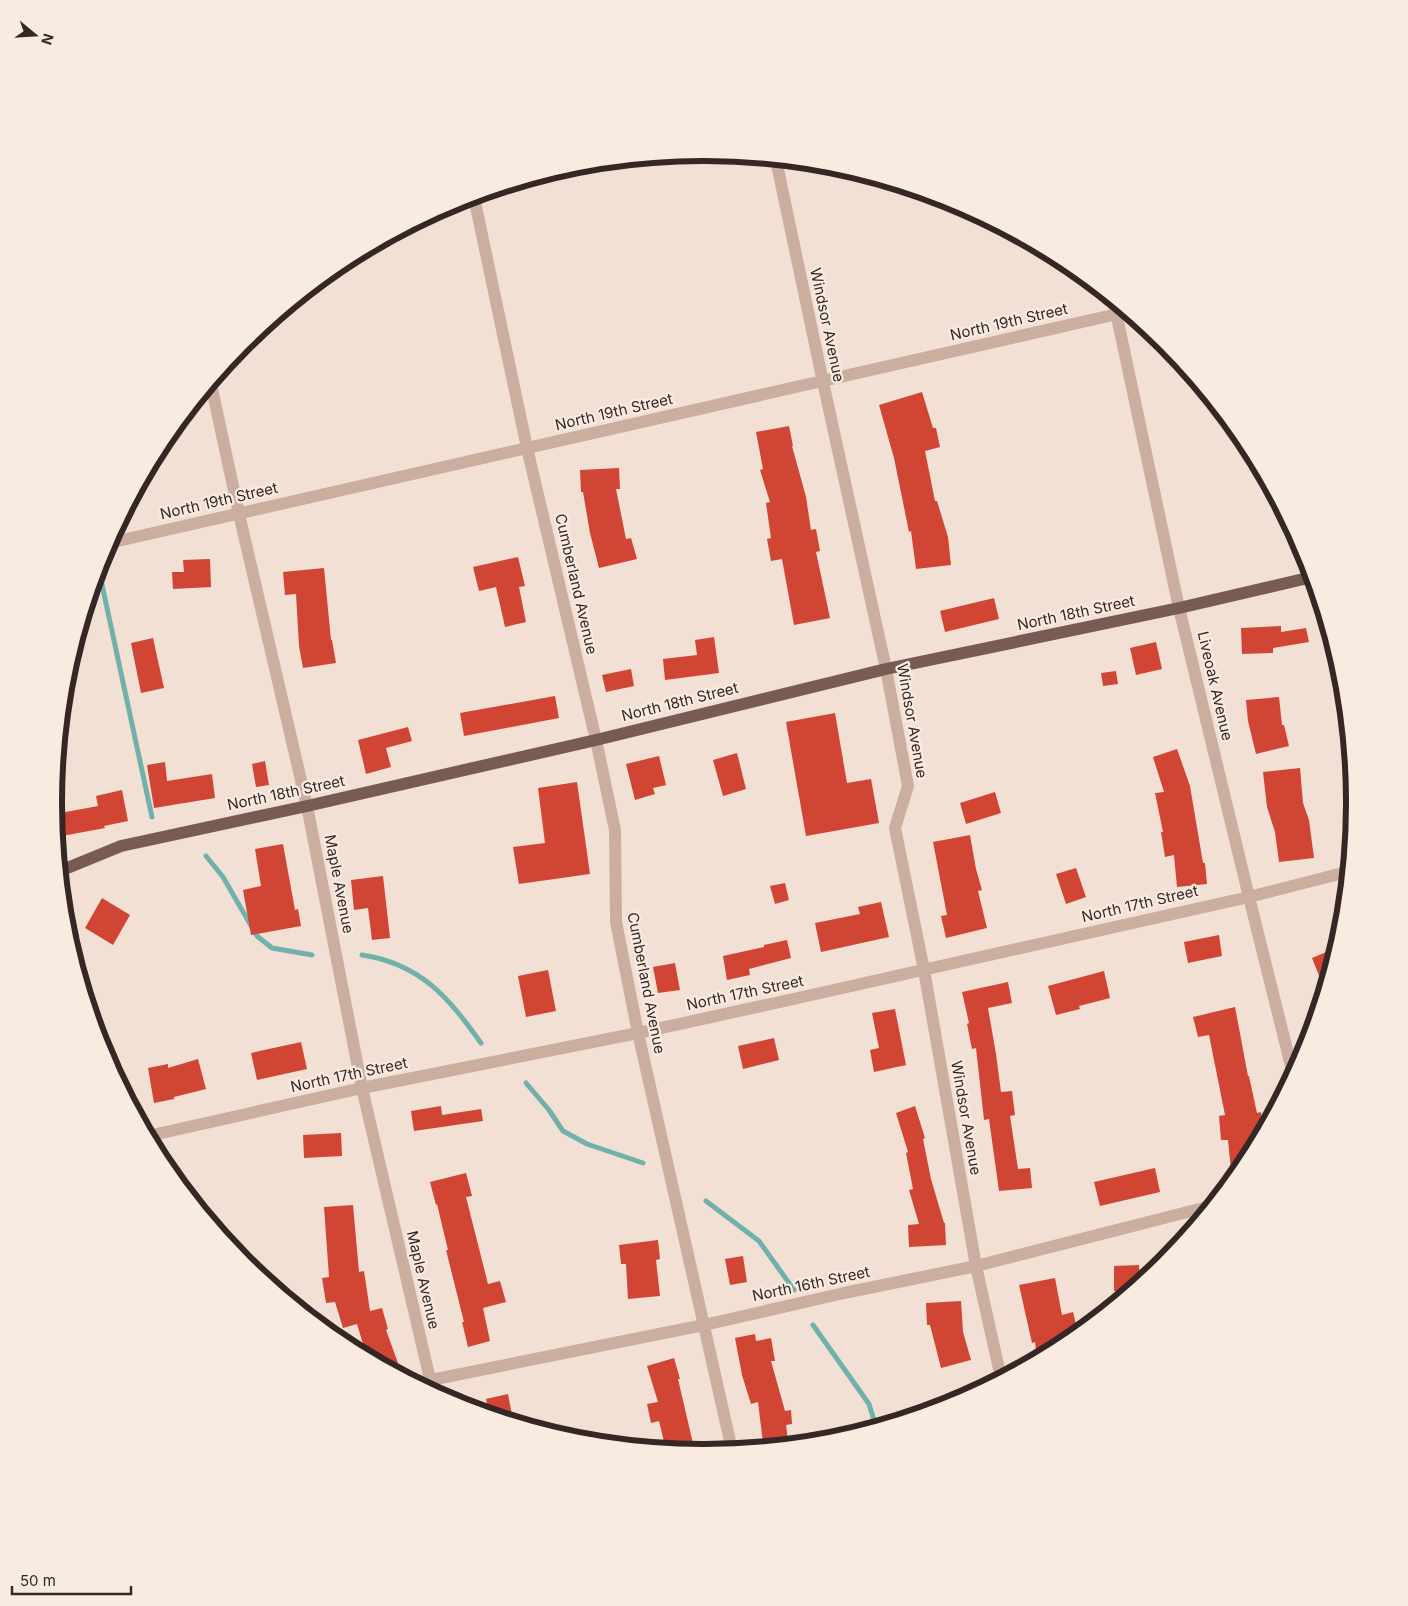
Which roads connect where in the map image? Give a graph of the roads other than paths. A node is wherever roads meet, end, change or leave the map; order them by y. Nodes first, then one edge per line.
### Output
1 (777, 166) edge
2 (476, 204) edge
3 (1115, 311) edge
4 (1120, 315) edge
5 (823, 382) junction
6 (213, 391) edge
7 (527, 448) junction
8 (239, 514) junction
9 (119, 541) edge
10 (1304, 579) edge
11 (1179, 608) junction
12 (886, 670) junction
13 (596, 740) junction
14 (307, 806) junction
15 (66, 868) edge
16 (1341, 873) edge
17 (1248, 897) junction
18 (924, 970) junction
19 (638, 1033) junction
20 (1290, 1063) edge
21 (362, 1088) junction
22 (155, 1134) edge
23 (1201, 1208) edge
24 (976, 1266) junction
25 (704, 1325) junction
26 (1000, 1372) edge
27 (430, 1383) edge
28 (435, 1385) edge
29 (731, 1443) edge

1 - 5 street, Windsor Avenue
2 - 7 street, Cumberland Avenue
3 - 5 street, North 19th Street
4 - 11 street, Liveoak Avenue
5 - 7 street, North 19th Street
5 - 12 street, Windsor Avenue
6 - 8 street, Maple Avenue
7 - 8 street, North 19th Street
7 - 13 street, Cumberland Avenue
8 - 9 street, North 19th Street
8 - 14 street, Maple Avenue
10 - 11 main road, North 18th Street
11 - 12 main road, North 18th Street
11 - 17 street, Liveoak Avenue
12 - 13 main road, North 18th Street
12 - 18 street, Windsor Avenue
13 - 14 main road, North 18th Street
13 - 19 street, Cumberland Avenue
14 - 15 main road, North 18th Street
14 - 21 street, Maple Avenue
16 - 17 street, North 17th Street
17 - 18 street, North 17th Street
17 - 20 street, Liveoak Avenue
18 - 19 street, North 17th Street
18 - 24 street, Windsor Avenue
19 - 21 street, North 17th Street
19 - 25 street, Cumberland Avenue
21 - 22 street, North 17th Street
21 - 27 street, Maple Avenue
23 - 24 street, North 16th Street
24 - 25 street, North 16th Street
24 - 26 street, Windsor Avenue
25 - 28 street, North 16th Street
25 - 29 street, Cumberland Avenue

